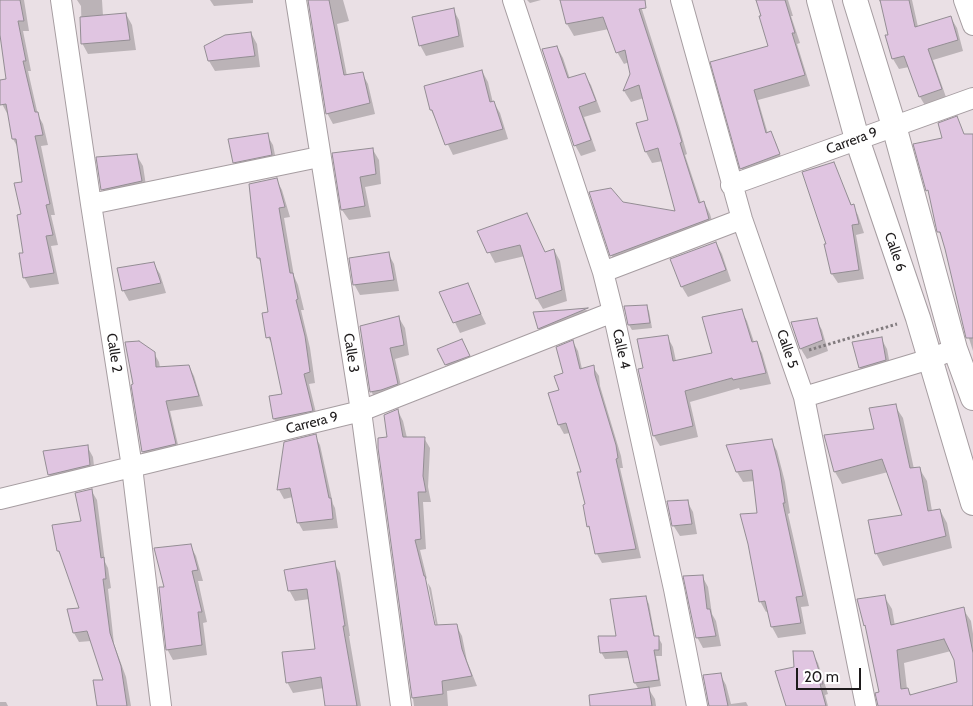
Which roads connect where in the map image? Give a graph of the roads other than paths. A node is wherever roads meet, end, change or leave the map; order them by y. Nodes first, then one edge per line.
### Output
1 (61, 0) edge
2 (296, 0) edge
3 (513, 0) edge
4 (681, 0) edge
5 (819, 0) edge
6 (856, 0) edge
7 (964, 0) edge
8 (973, 24) edge
9 (973, 98) edge
10 (894, 126) junction
11 (857, 140) junction
12 (319, 158) junction
13 (732, 185) junction
14 (91, 204) junction
15 (742, 219) junction
16 (602, 272) junction
17 (613, 312) junction
18 (955, 349) junction
19 (930, 358) junction
20 (804, 397) junction
21 (973, 398) edge
22 (361, 411) junction
23 (132, 467) junction
24 (0, 499) edge
25 (973, 504) edge
26 (161, 706) edge
27 (402, 706) edge
28 (697, 706) edge
29 (866, 706) edge

1 - 14 street, Calle 2
2 - 12 street, Calle 3
3 - 16 street, Calle 4
4 - 13 street, Calle 5
5 - 11 street, Calle 6
6 - 10 street
7 - 8 street
9 - 10 street, Carrera 9
10 - 11 street, Carrera 9
10 - 18 street
11 - 13 street, Carrera 9
11 - 19 street, Calle 6
12 - 14 street
12 - 22 street, Calle 3
13 - 15 street, Calle 5
14 - 23 street, Calle 2
15 - 16 street
15 - 20 street, Calle 5
16 - 17 street, Calle 4
17 - 22 street, Carrera 9
17 - 28 street, Calle 4
18 - 19 street
18 - 21 street
19 - 20 street
19 - 25 street, Calle 6
20 - 29 street, Calle 5
22 - 23 street, Carrera 9
22 - 27 street, Calle 3
23 - 24 street, Carrera 9
23 - 26 street, Calle 2

